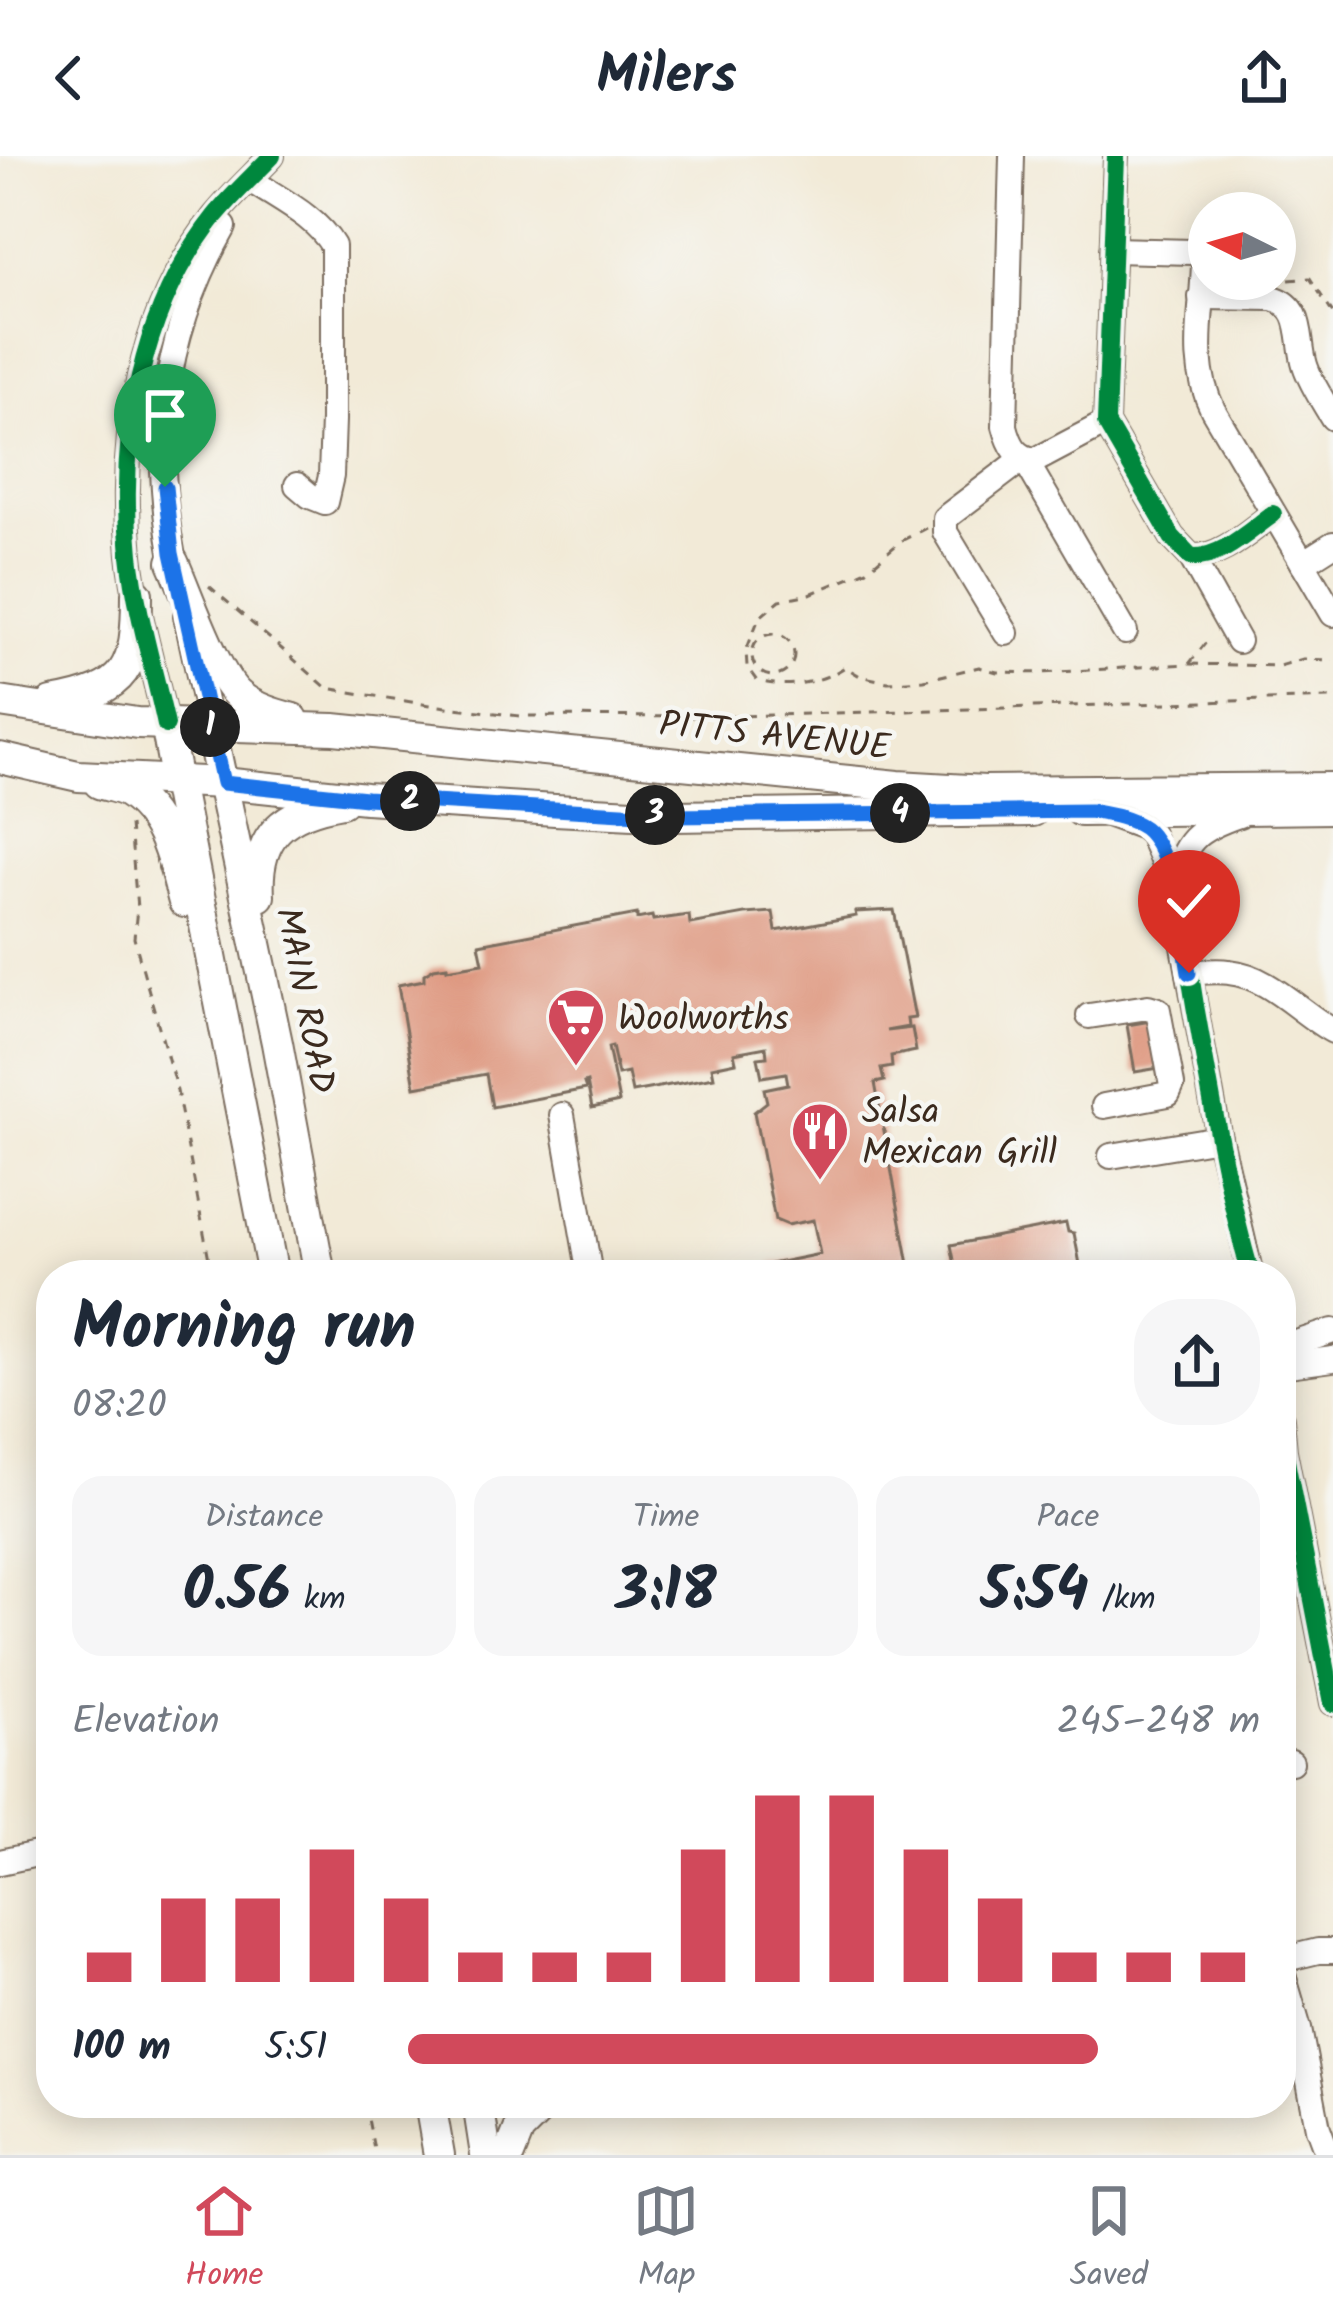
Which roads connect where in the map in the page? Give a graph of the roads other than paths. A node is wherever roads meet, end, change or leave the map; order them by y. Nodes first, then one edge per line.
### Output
1 (272, 156) edge
2 (1012, 156) edge
3 (1116, 156) edge
4 (255, 183) junction
5 (1112, 250) junction
6 (1188, 252) edge
7 (1201, 300) edge
8 (1280, 300) edge
9 (1333, 418) edge
10 (1106, 423) junction
11 (1024, 458) junction
12 (297, 485) dead end
13 (1274, 514) junction
14 (1333, 544) edge
15 (1191, 557) junction
16 (173, 562) junction
17 (1303, 563) junction
18 (137, 594) junction
19 (1333, 614) edge
20 (1125, 632) dead end
21 (1006, 633) dead end
22 (1238, 641) dead end
23 (11, 704) edge
24 (166, 725) junction
25 (210, 725) junction
26 (334, 729) junction
27 (0, 758) edge
28 (78, 776) junction
29 (179, 782) junction
30 (223, 783) junction
31 (1333, 788) edge
32 (366, 798) junction
33 (1333, 808) edge
34 (1252, 810) junction
35 (1090, 811) junction
36 (1173, 886) junction
37 (1189, 973) junction
38 (1089, 1016) dead end
39 (1333, 1031) edge
40 (227, 1033) junction
41 (277, 1043) junction
42 (1104, 1106) dead end
43 (562, 1115) dead end
44 (1219, 1138) junction
45 (1111, 1156) dead end
46 (270, 1260) edge
47 (317, 1260) edge
48 (587, 1260) edge
49 (1246, 1260) edge
50 (1326, 1347) edge
51 (1296, 1354) edge
52 (1296, 1503) edge
53 (1325, 1627) edge
54 (1333, 1702) edge
55 (36, 1854) edge
56 (0, 1862) edge
57 (1328, 1948) edge
58 (1296, 1959) edge
59 (1296, 2018) edge
60 (433, 2118) edge
61 (480, 2118) edge
62 (531, 2118) edge
63 (439, 2155) edge
64 (486, 2155) edge
65 (509, 2155) edge
66 (1328, 2155) edge

1 - 4 street
1 - 18 street
2 - 11 street
3 - 5 street
4 - 12 street
4 - 16 street
5 - 6 street
5 - 10 street
7 - 13 street
8 - 9 street
10 - 11 street
10 - 15 street
11 - 20 street
11 - 21 street
13 - 15 street
13 - 17 street
14 - 17 street
15 - 22 street
16 - 25 street
16 - 26 main road
17 - 19 street
18 - 23 main road
18 - 24 street
23 - 24 main road
24 - 25 main road
24 - 29 main road
25 - 26 main road, PITTS AVENUE
25 - 30 main road, MAIN ROAD
26 - 31 main road, PITTS AVENUE
27 - 28 main road
28 - 29 main road
28 - 40 main road
29 - 30 main road
29 - 40 main road
30 - 32 main road, PITTS AVENUE
30 - 41 main road, MAIN ROAD
32 - 35 main road, PITTS AVENUE
32 - 41 main road
33 - 34 main road, PITTS AVENUE
34 - 35 main road, PITTS AVENUE
34 - 36 street
35 - 36 street
36 - 37 street
37 - 39 street
37 - 44 street
38 - 42 street
40 - 46 main road
41 - 47 main road, MAIN ROAD
43 - 48 street
44 - 45 street
44 - 49 street
50 - 51 street
52 - 53 street
53 - 54 street
55 - 56 street
57 - 58 street
59 - 66 street
60 - 63 main road
61 - 64 main road
62 - 65 main road

